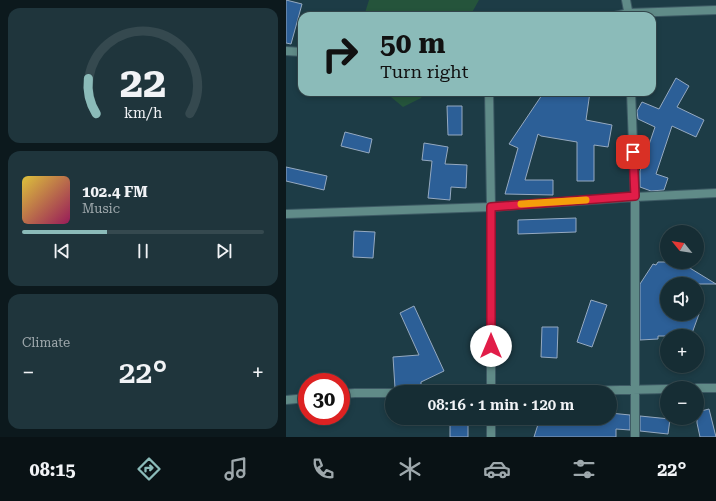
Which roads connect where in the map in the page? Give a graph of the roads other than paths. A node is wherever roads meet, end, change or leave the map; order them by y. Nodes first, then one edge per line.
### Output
1 (626, 0) edge
2 (716, 10) edge
3 (629, 12) edge
4 (656, 13) edge
5 (286, 51) edge
6 (298, 52) edge
7 (489, 96) edge
8 (631, 96) edge
9 (716, 193) edge
10 (635, 196) junction
11 (491, 207) junction
12 (286, 214) edge
13 (491, 385) edge
14 (704, 388) edge
15 (716, 388) edge
16 (660, 389) edge
17 (617, 390) edge
18 (635, 390) junction
19 (350, 393) edge
20 (385, 393) edge
21 (298, 399) edge
22 (286, 400) edge
23 (491, 425) edge
24 (491, 437) edge
25 (635, 437) edge

1 - 3 street
2 - 4 street
5 - 6 street
7 - 11 street
8 - 10 street
9 - 10 street
10 - 11 street
10 - 18 street
11 - 12 street
11 - 13 street
14 - 15 street
16 - 18 street
17 - 18 street
18 - 25 street
19 - 20 street
21 - 22 street
23 - 24 street

